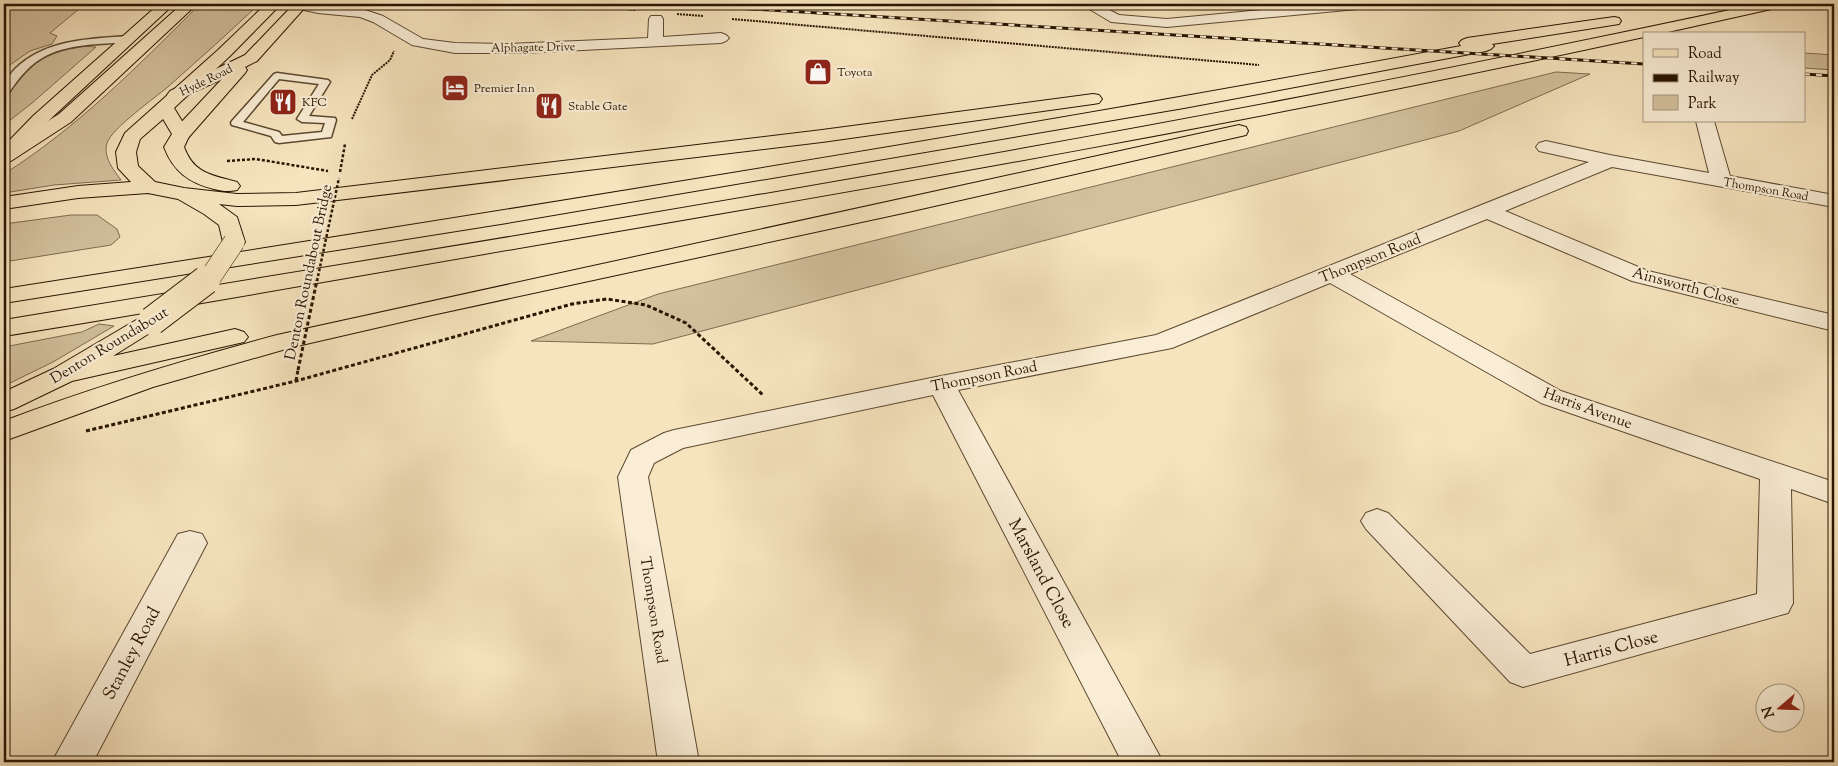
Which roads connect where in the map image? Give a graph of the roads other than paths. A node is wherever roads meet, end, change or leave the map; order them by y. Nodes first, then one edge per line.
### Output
1 (274, 4) edge
2 (301, 4) edge
3 (1088, 4) edge
4 (1368, 4) edge
5 (1776, 4) edge
6 (187, 6) edge
7 (164, 7) edge
8 (354, 12) junction
9 (656, 19) dead end
10 (285, 22) junction
11 (1643, 32) edge
12 (1644, 32) edge
13 (720, 38) dead end
14 (129, 39) junction
15 (655, 42) junction
16 (251, 58) junction
17 (1507, 61) junction
18 (1157, 90) dead end
19 (4, 92) edge
20 (1108, 97) dead end
21 (170, 100) junction
22 (331, 120) joint
23 (1705, 122) edge
24 (181, 134) junction
25 (1546, 147) dead end
26 (4, 157) edge
27 (1610, 161) junction
28 (1721, 181) junction
29 (148, 187) junction
30 (299, 193) junction
31 (184, 194) junction
32 (1834, 201) edge
33 (4, 203) edge
34 (1487, 210) junction
35 (1332, 274) junction
36 (4, 296) edge
37 (1834, 323) edge
38 (4, 328) edge
39 (173, 361) junction
40 (63, 375) junction
41 (941, 384) junction
42 (4, 403) edge
43 (4, 432) edge
44 (1775, 474) junction
45 (1834, 493) edge
46 (1377, 521) dead end
47 (190, 543) dead end
48 (72, 762) edge
49 (678, 762) edge
50 (1143, 762) edge

1 - 21 main road
2 - 8 street, Alphagate Drive
2 - 10 main road, Hyde Road
3 - 4 street
5 - 12 main road
6 - 26 main road
7 - 14 main road
8 - 10 street, Alphagate Drive
8 - 15 street, Alphagate Drive
9 - 15 street
10 - 16 main road, Hyde Road
11 - 17 main road
13 - 15 street, Alphagate Drive
14 - 19 lane
14 - 26 main road
16 - 21 main road, Hyde Road
16 - 24 main road
17 - 38 main road
17 - 39 main road
18 - 36 main road
20 - 30 main road
21 - 24 main road
21 - 29 main road, Hyde Road
22 - 22 lane
23 - 28 street
24 - 30 main road
25 - 27 street, Thompson Road
27 - 28 street, Thompson Road
27 - 34 street, Thompson Road
28 - 32 street, Thompson Road
29 - 31 main road, Denton Roundabout
29 - 33 main road, Denton Roundabout
30 - 31 main road
31 - 40 main road, Denton Roundabout, bridge
34 - 35 street, Thompson Road
34 - 37 street, Ainsworth Close
35 - 41 street, Thompson Road
35 - 44 street, Harris Avenue
39 - 40 main road
39 - 43 main road
40 - 42 main road, Denton Roundabout
41 - 49 street, Thompson Road
41 - 50 street, Marsland Close
44 - 45 street, Harris Avenue
44 - 46 street, Harris Close
47 - 48 street, Stanley Road

